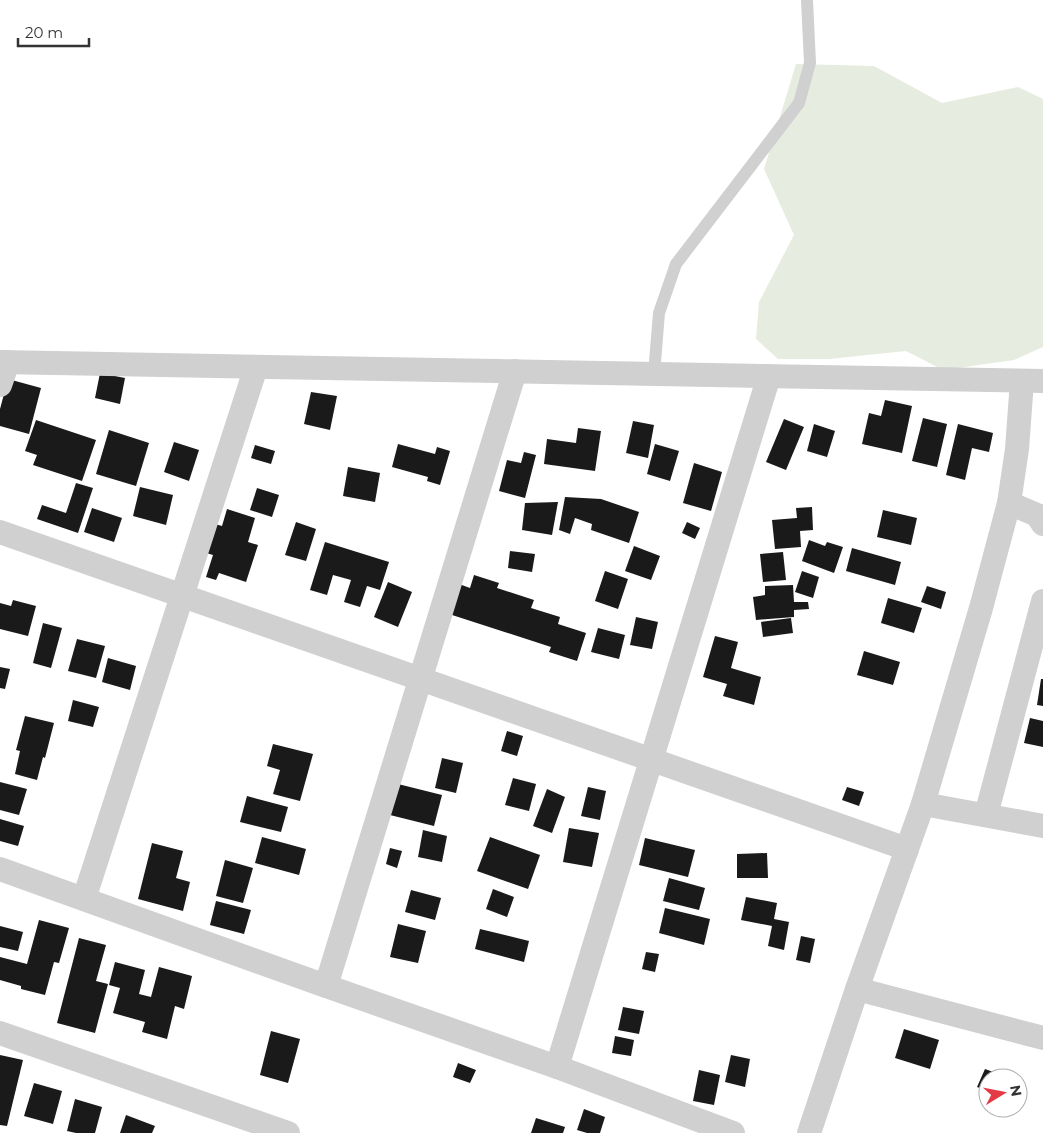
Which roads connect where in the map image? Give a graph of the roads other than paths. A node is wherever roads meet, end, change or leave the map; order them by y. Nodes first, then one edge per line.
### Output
1 (807, 0) edge
2 (4, 362) edge
3 (256, 367) junction
4 (515, 371) junction
5 (654, 374) junction
6 (770, 376) junction
7 (1032, 381) edge
8 (0, 385) edge
9 (1009, 503) junction
10 (1043, 524) edge
11 (0, 532) edge
12 (182, 596) junction
13 (1043, 601) edge
14 (421, 679) junction
15 (652, 760) junction
16 (923, 804) junction
17 (986, 815) junction
18 (1043, 826) edge
19 (907, 849) junction
20 (0, 869) edge
21 (84, 899) junction
22 (326, 986) junction
23 (857, 989) junction
24 (0, 1033) edge
25 (1043, 1038) edge
26 (557, 1067) junction
27 (288, 1133) edge
28 (733, 1133) edge
29 (809, 1133) edge

1 - 5 lane
2 - 3 street
2 - 8 street
3 - 4 street
3 - 12 street
4 - 5 street
4 - 14 street
5 - 6 street
6 - 7 street
6 - 15 street
7 - 9 street
9 - 10 street
9 - 16 street
11 - 12 street
12 - 14 street
12 - 21 street
13 - 17 street
14 - 15 street
14 - 22 street
15 - 19 street
15 - 26 street
16 - 17 street
16 - 19 street
17 - 18 street
19 - 23 street
20 - 21 street
21 - 22 street
22 - 26 street
23 - 25 street
23 - 29 street
24 - 27 street
26 - 28 street

